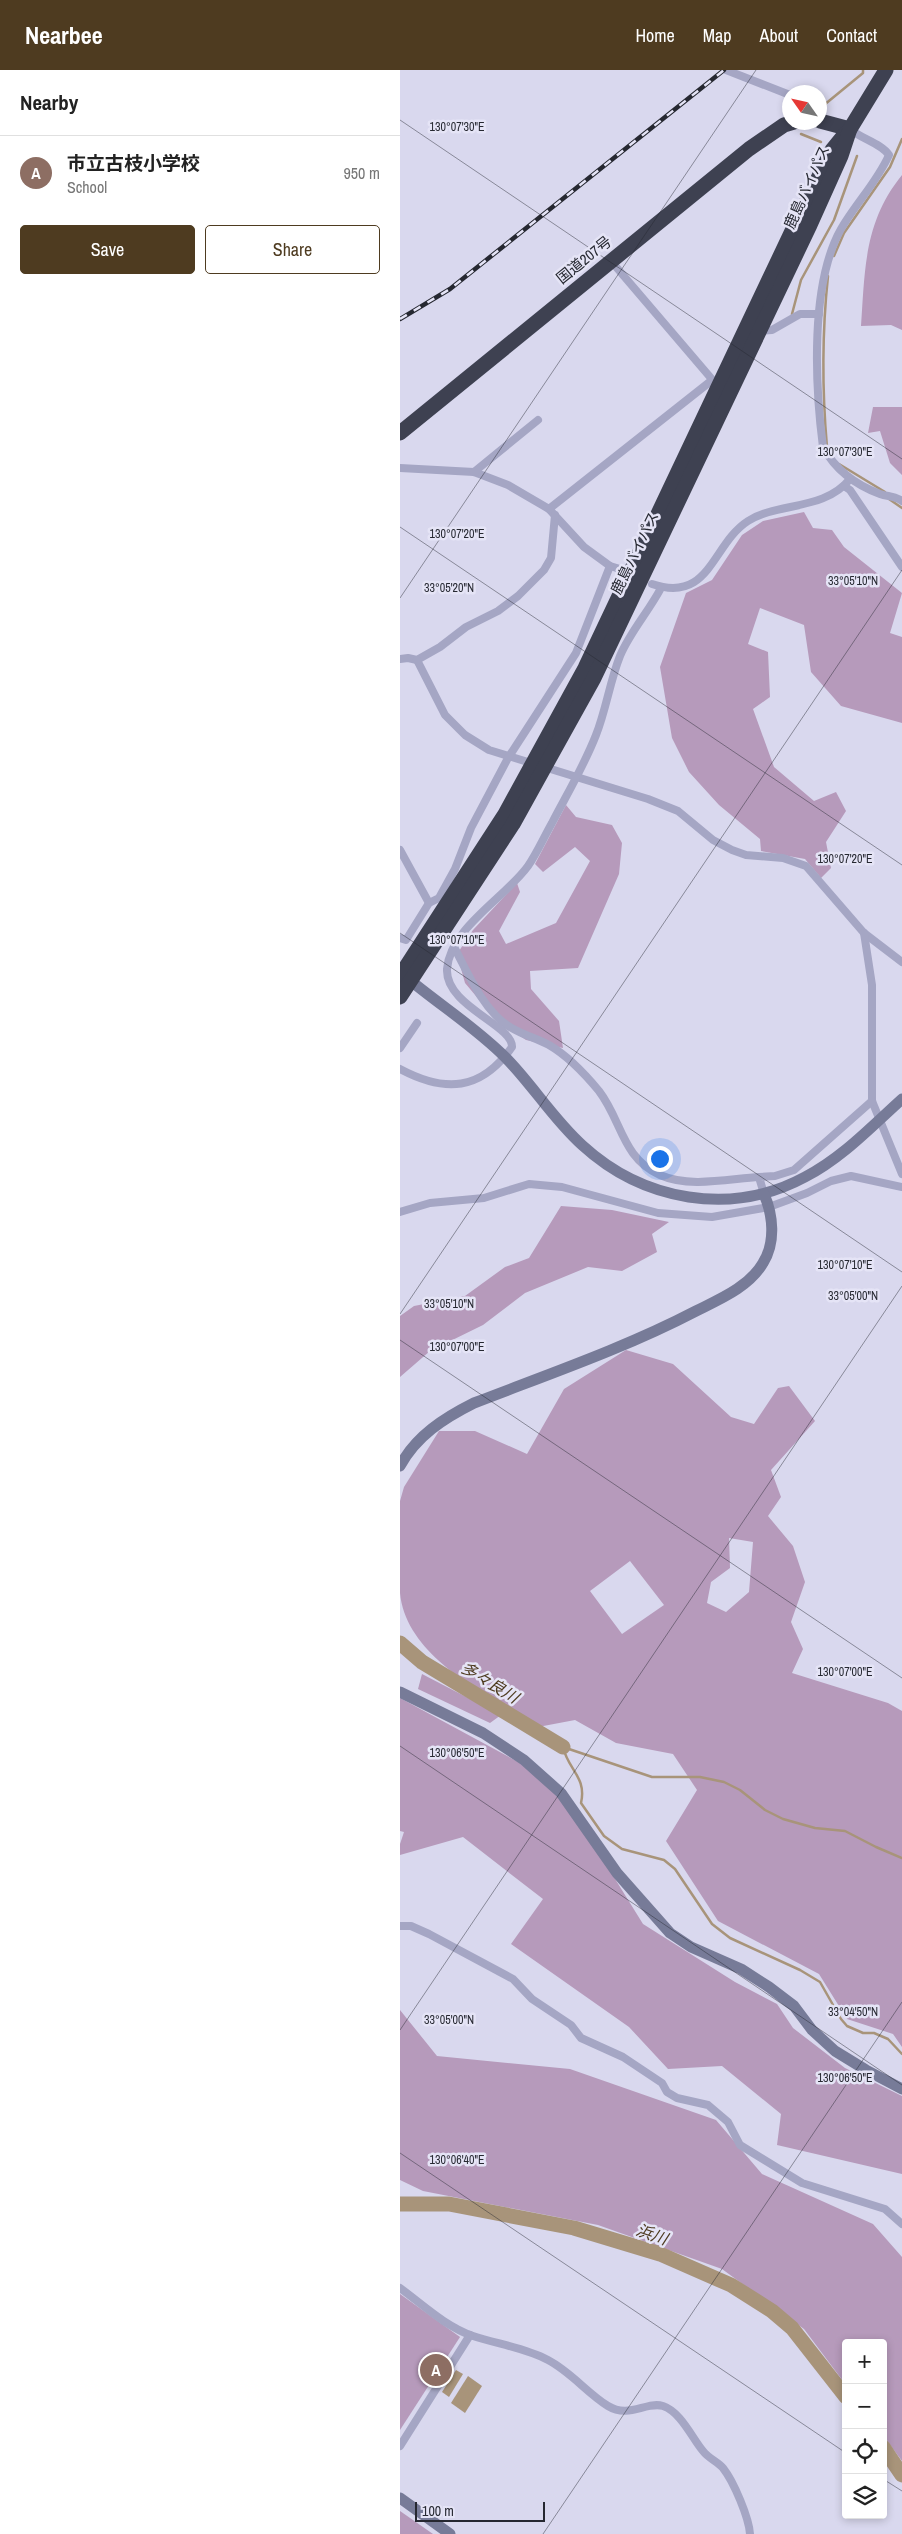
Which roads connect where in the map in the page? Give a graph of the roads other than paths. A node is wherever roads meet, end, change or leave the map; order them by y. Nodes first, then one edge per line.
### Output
1 (726, 70) edge
2 (886, 70) edge
3 (782, 92) edge
4 (827, 123) edge
5 (782, 126) edge
6 (850, 130) junction
7 (611, 261) junction
8 (819, 314) junction
9 (759, 331) junction
10 (720, 387) junction
11 (538, 420) dead end
12 (400, 433) edge
13 (400, 468) edge
14 (474, 472) junction
15 (850, 479) junction
16 (844, 486) junction
17 (902, 501) edge
18 (552, 512) junction
19 (610, 566) junction
20 (902, 567) edge
21 (620, 569) dead end
22 (652, 584) dead end
23 (661, 588) junction
24 (400, 659) edge
25 (417, 660) junction
26 (511, 759) junction
27 (576, 778) junction
28 (400, 850) edge
29 (429, 903) junction
30 (864, 933) junction
31 (403, 939) edge
32 (454, 947) junction
33 (400, 949) edge
34 (902, 962) edge
35 (403, 976) edge
36 (400, 997) edge
37 (417, 1023) dead end
38 (400, 1048) edge
39 (505, 1057) junction
40 (400, 1069) edge
41 (902, 1099) edge
42 (873, 1104) junction
43 (902, 1174) edge
44 (758, 1177) junction
45 (902, 1187) edge
46 (764, 1194) junction
47 (769, 1207) junction
48 (400, 1212) edge
49 (400, 1466) edge
50 (400, 1692) edge
51 (400, 1926) edge
52 (902, 2089) edge
53 (902, 2224) edge
54 (400, 2288) edge
55 (470, 2335) junction
56 (400, 2446) edge
57 (400, 2498) edge
58 (450, 2534) edge
59 (750, 2534) edge

1 - 3 street
2 - 6 highway
4 - 6 highway
5 - 7 highway, 国道207号
6 - 8 street
6 - 9 highway, 鹿島バイパス
6 - 10 highway, 鹿島バイパス
7 - 10 street
7 - 12 highway, 国道207号
8 - 9 street
8 - 15 street
9 - 10 highway, 鹿島バイパス
10 - 18 street
10 - 35 highway, 鹿島バイパス
11 - 14 street
13 - 14 street
14 - 18 street
15 - 16 street
15 - 17 street
16 - 20 street
16 - 23 street
18 - 19 street
18 - 25 street
19 - 21 street
19 - 26 street
22 - 23 street
23 - 27 street
24 - 25 street
25 - 26 street
26 - 27 street
26 - 29 street
27 - 30 street
27 - 32 street
28 - 29 street
29 - 31 street
30 - 34 street
30 - 42 street
31 - 33 street
32 - 39 street
32 - 44 street
35 - 36 highway, 鹿島バイパス
35 - 39 street
37 - 38 street
39 - 40 street
39 - 46 street
41 - 46 street
42 - 43 street
42 - 44 street
44 - 46 street
45 - 47 street
46 - 47 street
47 - 48 street
47 - 49 street
50 - 52 street
51 - 53 street
54 - 55 street
55 - 56 street
55 - 59 street
57 - 58 street

